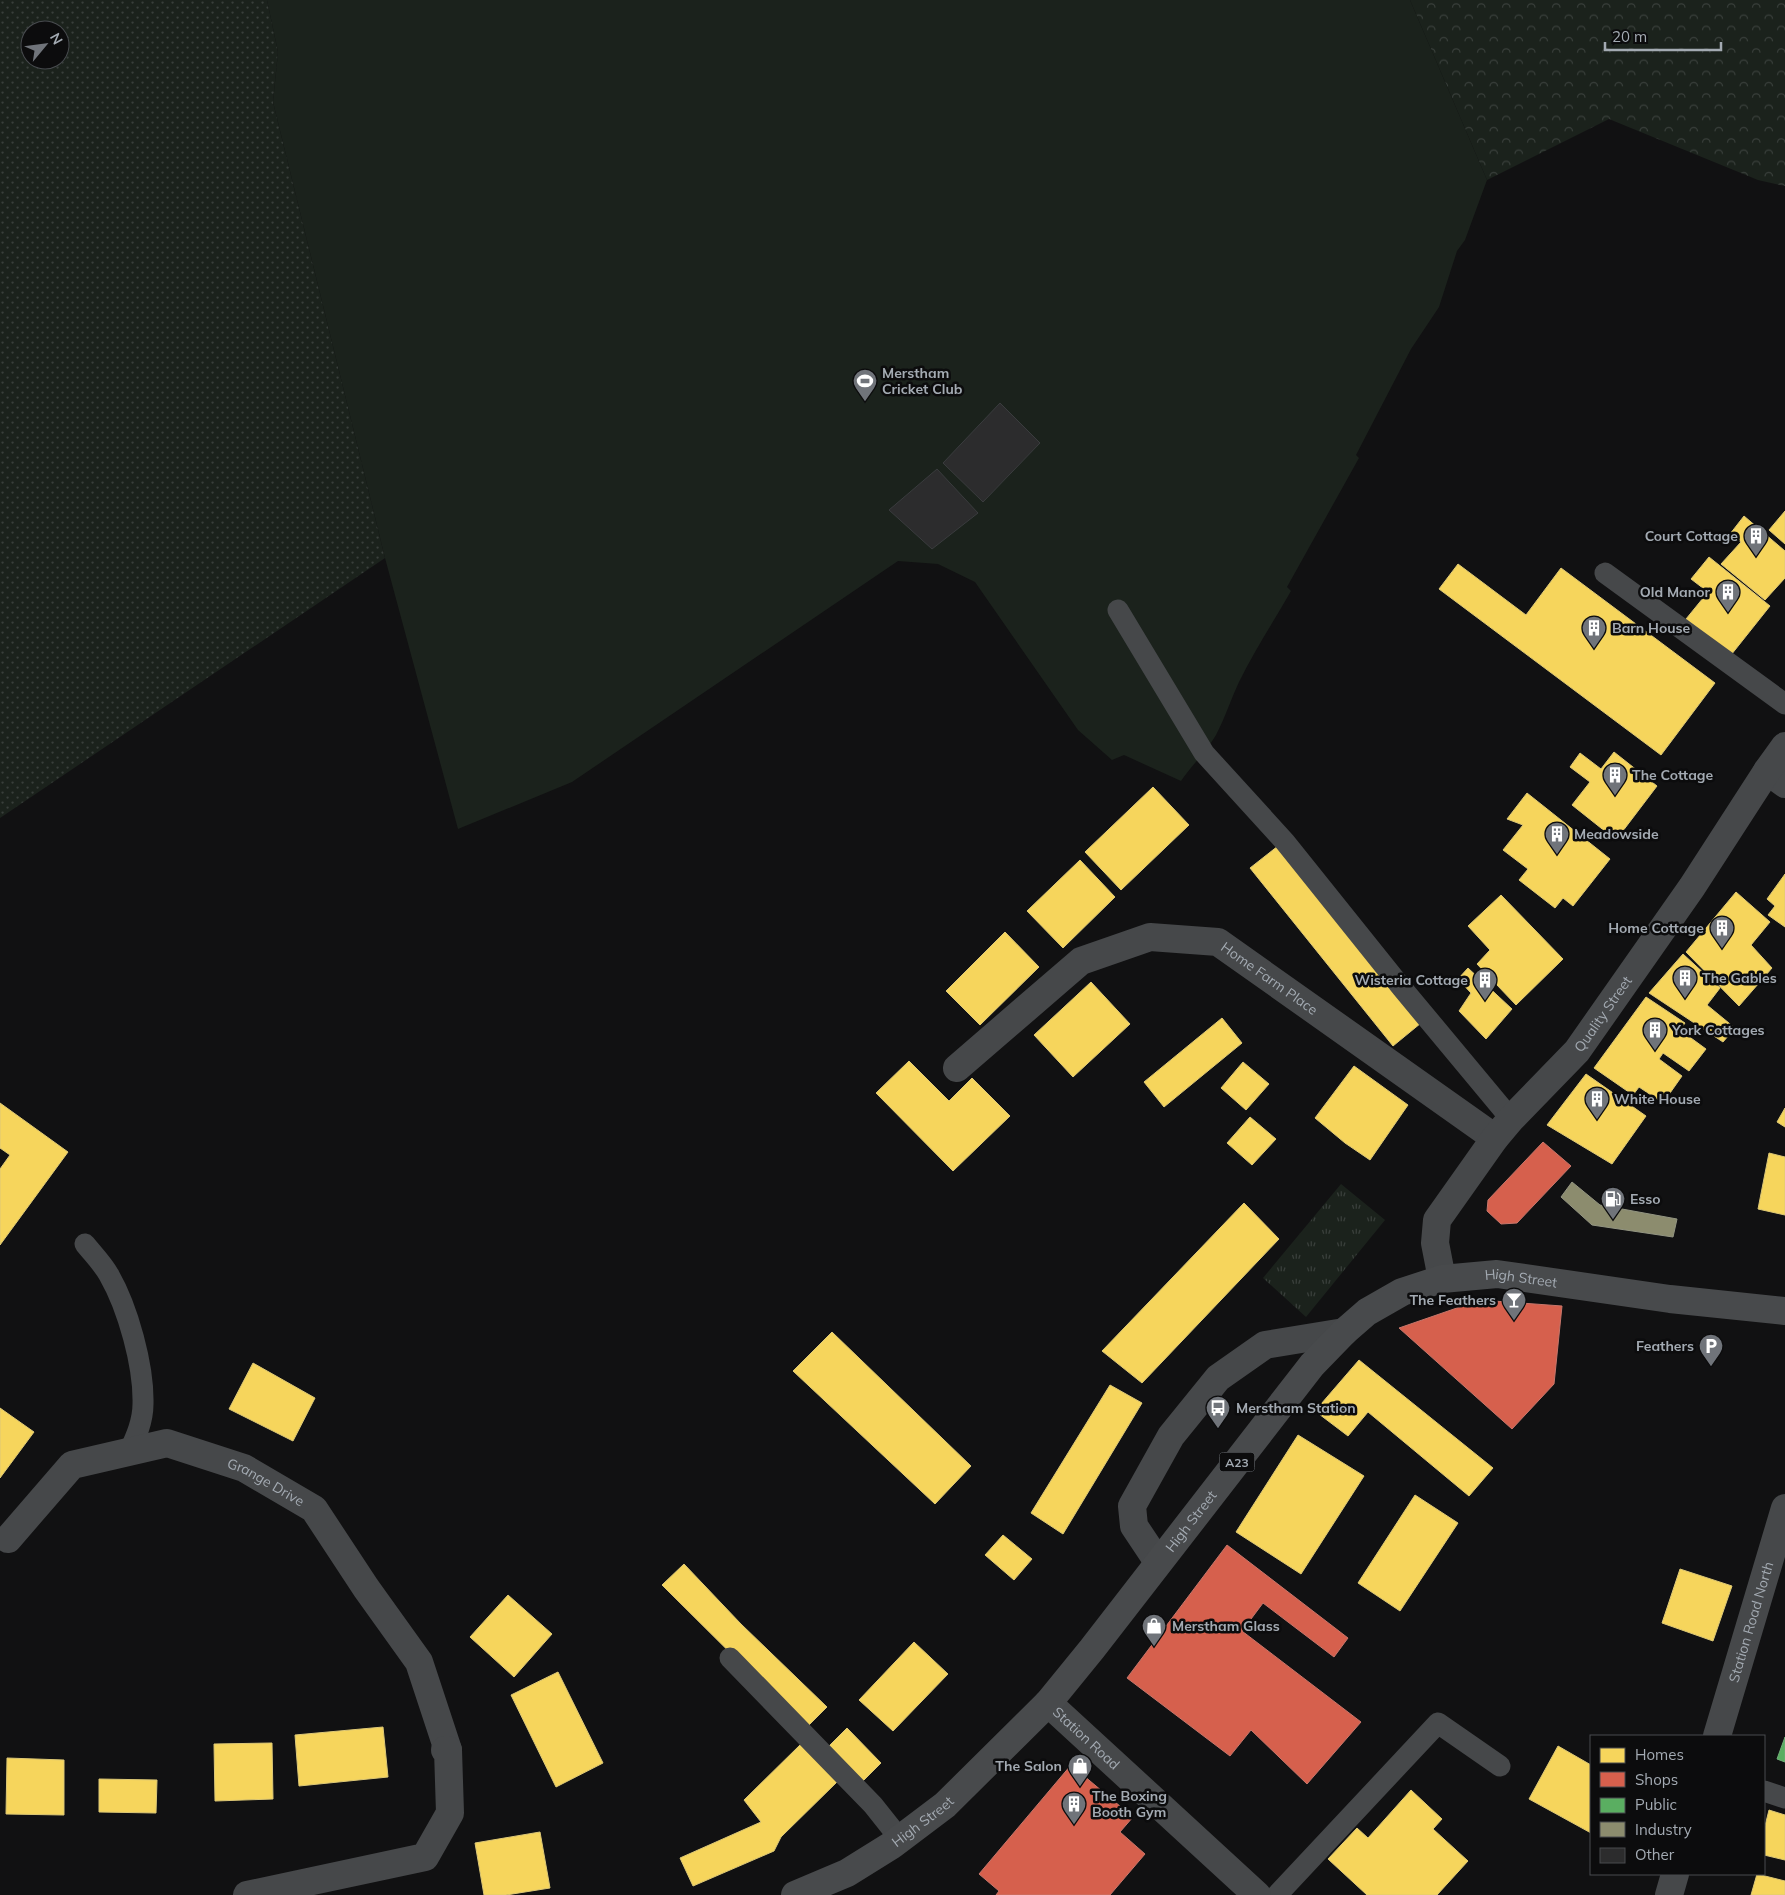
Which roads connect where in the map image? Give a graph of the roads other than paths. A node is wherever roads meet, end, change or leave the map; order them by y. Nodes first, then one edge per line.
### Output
1 (1605, 573) dead end
2 (1118, 610) dead end
3 (1785, 704) edge
4 (1785, 746) edge
5 (1776, 778) edge
6 (957, 1068) dead end
7 (1503, 1128) junction
8 (85, 1244) dead end
9 (1442, 1279) junction
10 (1785, 1311) edge
11 (1344, 1332) junction
12 (129, 1452) junction
13 (1785, 1508) edge
14 (4, 1541) edge
15 (1158, 1562) junction
16 (730, 1658) dead end
17 (1048, 1704) junction
18 (1717, 1735) edge
19 (1500, 1766) dead end
20 (1765, 1791) edge
21 (1785, 1798) edge
22 (900, 1839) junction
23 (1675, 1875) edge
24 (247, 1895) edge
25 (795, 1895) edge
26 (1257, 1895) edge
27 (1276, 1895) edge
28 (1669, 1895) edge

1 - 3 lane
2 - 7 lane
4 - 5 street, Quality Street
5 - 7 street, Quality Street
6 - 7 street, Home Farm Place
7 - 9 street, Quality Street
8 - 12 lane
9 - 10 main road, High Street / A23
9 - 11 main road, High Street / A23
11 - 15 main road, High Street / A23
11 - 15 street
12 - 14 street, Grange Drive
12 - 24 street, Grange Drive
13 - 18 street, Station Road North
15 - 17 main road, High Street / A23
16 - 22 lane
17 - 22 main road, High Street / A23
17 - 26 street, Station Road
19 - 27 lane
20 - 21 lane
22 - 25 main road, High Street / A23
23 - 28 street

